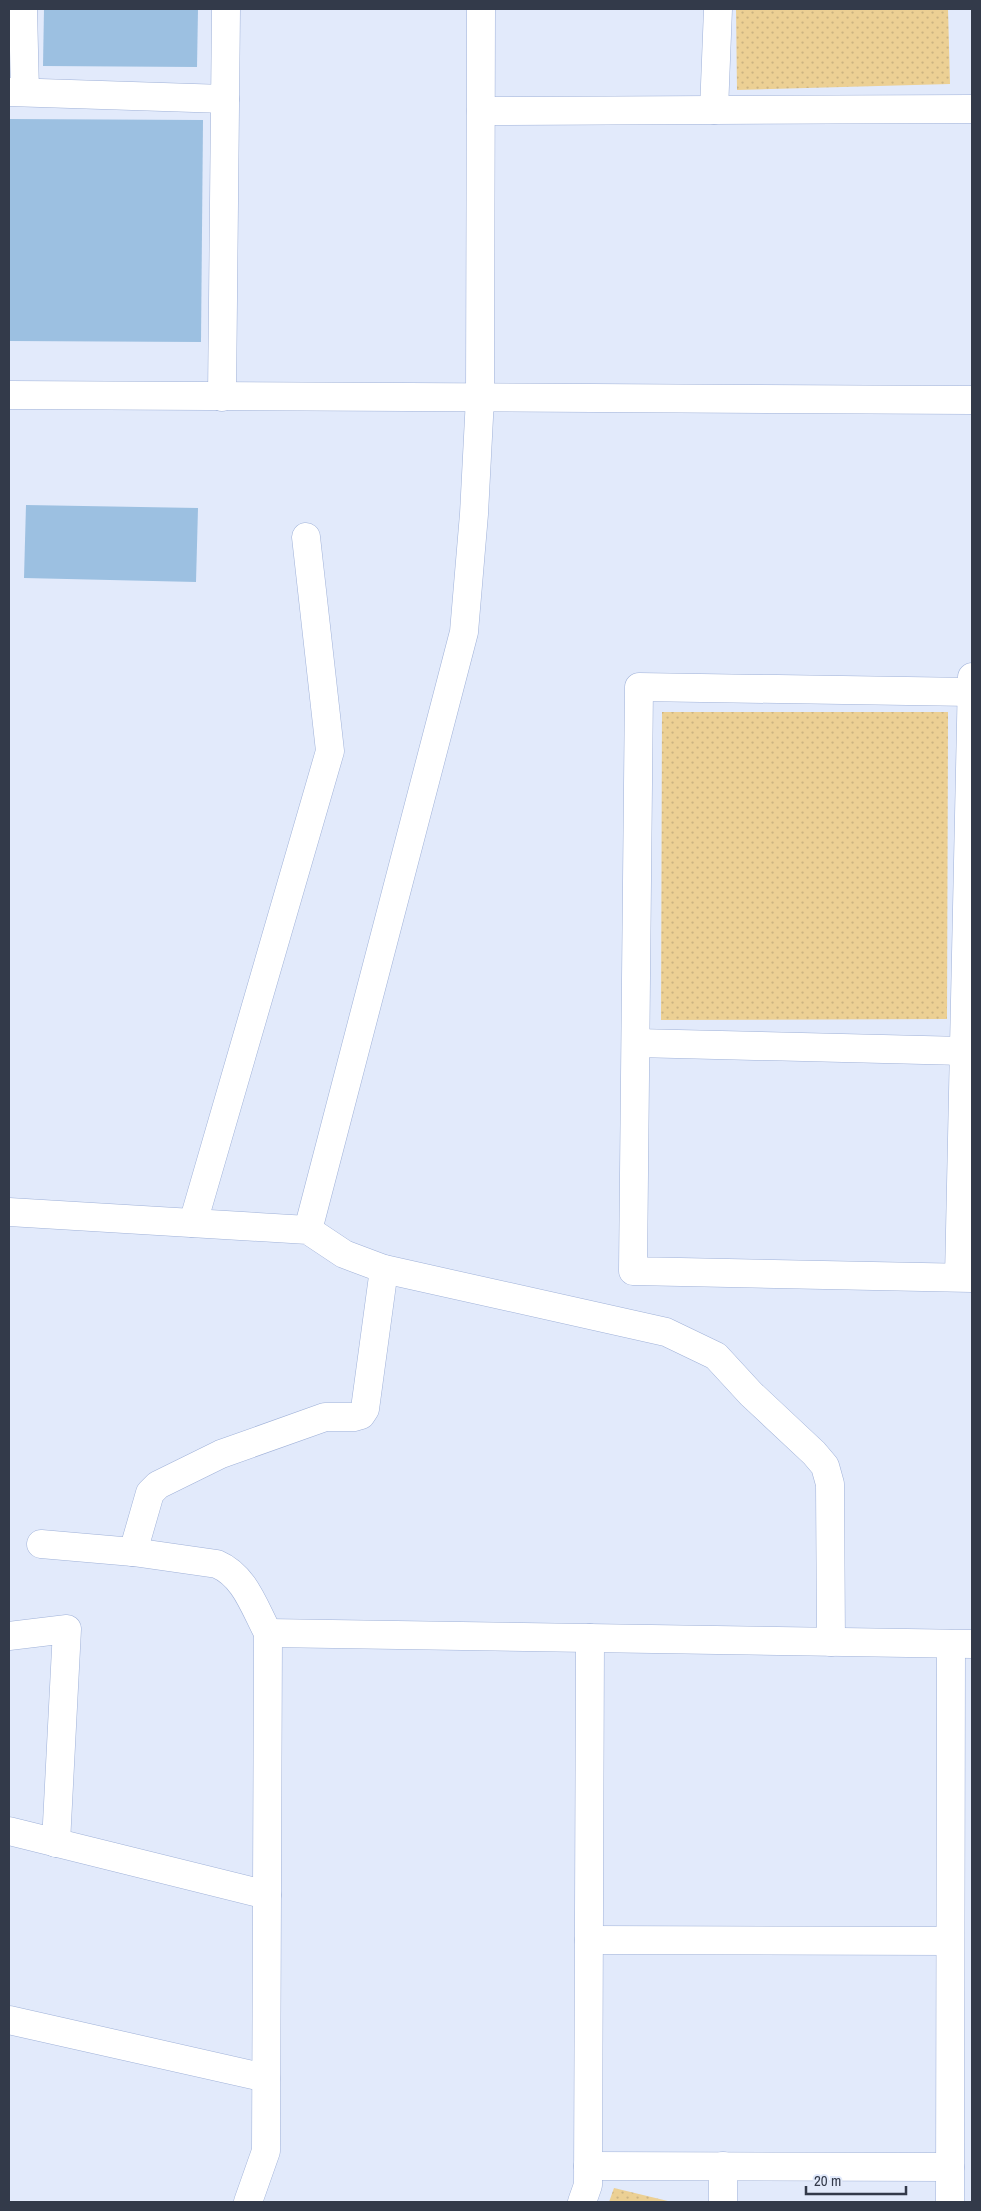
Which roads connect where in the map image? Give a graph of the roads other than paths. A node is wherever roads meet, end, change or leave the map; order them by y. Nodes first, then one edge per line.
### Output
1 (23, 9) edge
2 (226, 9) edge
3 (481, 9) edge
4 (718, 9) edge
5 (17, 92) edge
6 (225, 99) junction
7 (972, 109) edge
8 (714, 110) junction
9 (481, 111) junction
10 (9, 395) edge
11 (222, 397) junction
12 (480, 398) junction
13 (972, 400) edge
14 (306, 537) dead end
15 (972, 677) edge
16 (972, 692) edge
17 (636, 1044) junction
18 (964, 1051) junction
19 (9, 1212) edge
20 (193, 1223) junction
21 (308, 1230) junction
22 (384, 1269) junction
23 (966, 1278) edge
24 (41, 1544) dead end
25 (133, 1552) junction
26 (268, 1633) junction
27 (9, 1636) edge
28 (590, 1638) junction
29 (831, 1642) junction
30 (962, 1644) edge
31 (9, 1831) edge
32 (56, 1843) junction
33 (267, 1894) junction
34 (588, 1940) junction
35 (950, 1941) junction
36 (9, 2020) edge
37 (266, 2078) junction
38 (588, 2166) junction
39 (723, 2166) junction
40 (950, 2167) junction
41 (248, 2202) edge
42 (582, 2202) edge
43 (723, 2202) edge
44 (950, 2202) edge

1 - 5 street
2 - 6 street
3 - 9 street
4 - 8 street
5 - 6 street
6 - 11 street
7 - 8 street
8 - 9 street
9 - 12 street
10 - 11 street
11 - 12 street
12 - 13 street
12 - 21 street
14 - 20 street
15 - 16 street
16 - 17 street
16 - 18 street
17 - 18 street
17 - 23 street
18 - 23 street
19 - 20 street
20 - 21 street
21 - 22 street
22 - 25 street
22 - 29 street
24 - 25 street
25 - 26 street
26 - 28 street
26 - 33 street
27 - 32 street
28 - 29 street
28 - 34 street
29 - 30 street
30 - 35 street
31 - 32 street
32 - 33 street
33 - 37 street
34 - 35 street
34 - 38 street
35 - 40 street
36 - 37 street
37 - 41 street
38 - 39 street
38 - 42 street
39 - 40 street
39 - 43 street
40 - 44 street

